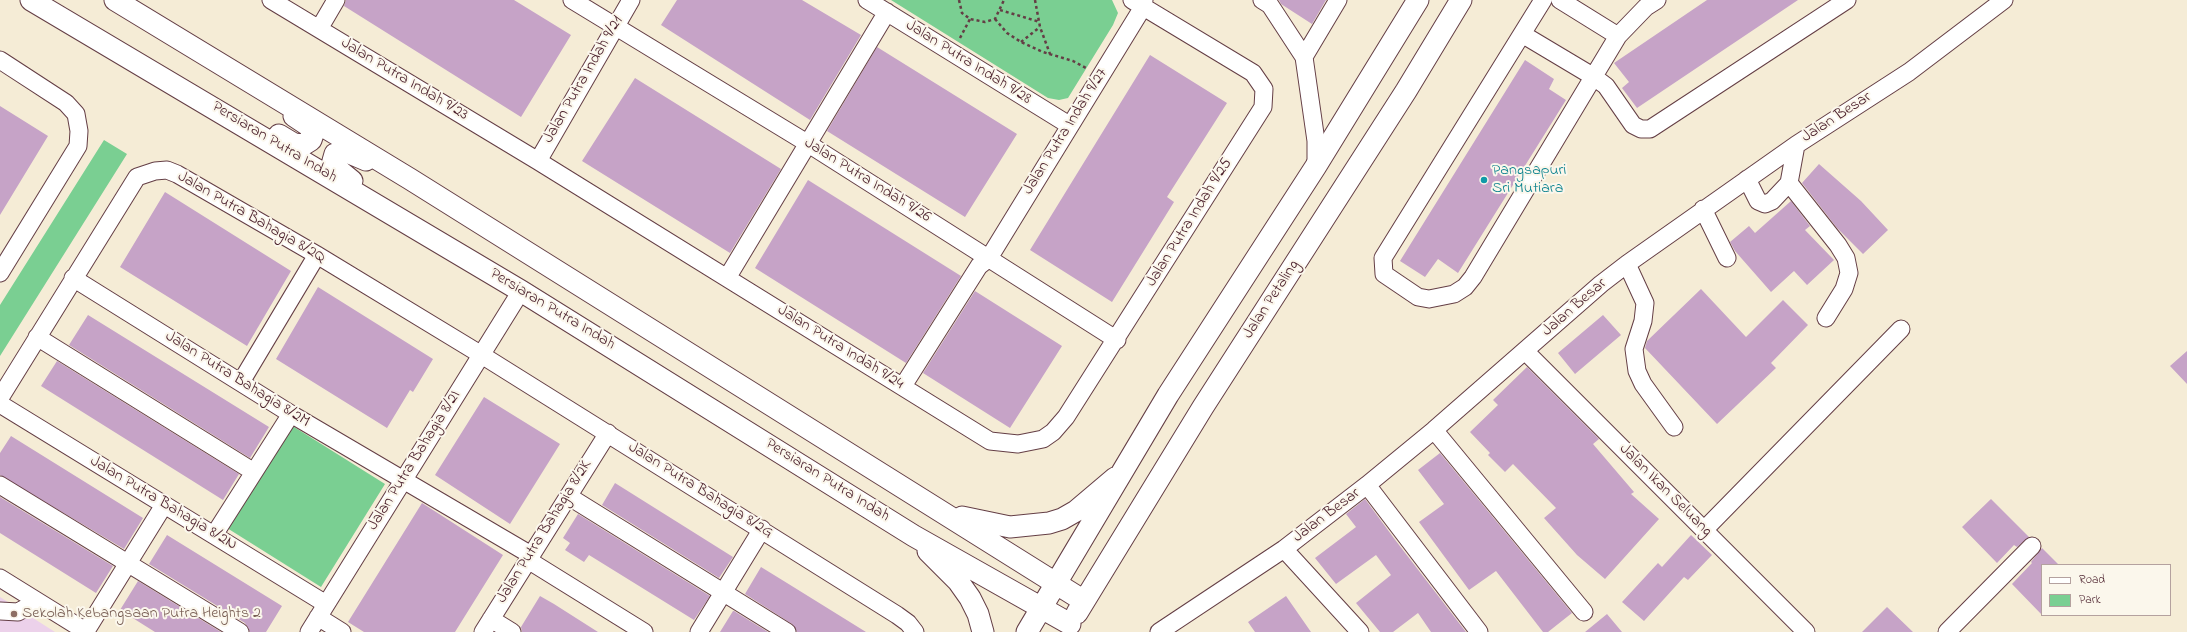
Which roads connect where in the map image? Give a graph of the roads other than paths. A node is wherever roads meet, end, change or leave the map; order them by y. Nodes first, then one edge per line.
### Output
1 (31, 0) edge
2 (48, 0) edge
3 (115, 0) edge
4 (271, 0) edge
5 (336, 0) edge
6 (572, 0) edge
7 (631, 0) edge
8 (867, 0) edge
9 (1262, 0) edge
10 (1338, 0) edge
11 (1418, 0) edge
12 (1461, 0) edge
13 (1543, 0) edge
14 (1560, 0) edge
15 (1847, 0) edge
16 (2004, 0) edge
17 (1139, 2) edge
18 (1647, 2) edge
19 (887, 12) junction
20 (615, 26) junction
21 (319, 29) junction
22 (1522, 34) junction
23 (1618, 36) junction
24 (94, 38) junction
25 (1304, 56) junction
26 (0, 60) edge
27 (1594, 76) junction
28 (250, 80) junction
29 (226, 115) junction
30 (1069, 125) junction
31 (807, 143) junction
32 (1796, 145) junction
33 (538, 161) junction
34 (1316, 166) junction
35 (410, 179) junction
36 (1747, 179) junction
37 (1788, 183) junction
38 (380, 207) junction
39 (1703, 210) junction
40 (317, 256) junction
41 (989, 258) junction
42 (1727, 258) dead end
43 (1627, 264) junction
44 (0, 273) edge
45 (73, 278) junction
46 (727, 278) junction
47 (521, 291) junction
48 (1826, 318) dead end
49 (1901, 329) dead end
50 (37, 337) junction
51 (1117, 340) junction
52 (1525, 351) junction
53 (480, 354) junction
54 (241, 382) junction
55 (903, 386) junction
56 (0, 398) edge
57 (0, 404) edge
58 (290, 414) junction
59 (1674, 427) dead end
60 (1434, 430) junction
61 (608, 433) junction
62 (1124, 471) junction
63 (254, 472) junction
64 (403, 480) junction
65 (0, 485) edge
66 (1367, 485) junction
67 (568, 496) junction
68 (164, 505) junction
69 (932, 505) junction
70 (762, 529) junction
71 (1704, 530) junction
72 (214, 535) junction
73 (914, 536) junction
74 (2032, 546) dead end
75 (1284, 549) junction
76 (530, 557) junction
77 (128, 564) junction
78 (0, 578) edge
79 (1056, 584) junction
80 (723, 592) junction
81 (32, 598) junction
82 (1084, 601) junction
83 (1042, 607) junction
84 (0, 611) edge
85 (322, 611) junction
86 (1584, 612) dead end
87 (487, 625) edge
88 (1068, 628) edge
89 (1162, 631) edge
90 (87, 632) edge
91 (240, 632) edge
92 (309, 632) edge
93 (342, 632) edge
94 (512, 632) edge
95 (644, 632) edge
96 (699, 632) edge
97 (787, 632) edge
98 (916, 632) edge
99 (982, 632) edge
100 (1027, 632) edge
101 (1360, 632) edge
102 (1479, 632) edge
103 (1806, 632) edge
104 (1947, 632) edge

1 - 24 main road, Persiaran Putra Indah
2 - 24 main road
3 - 28 main road
4 - 21 street, Jalan Putra Indah 9/23
5 - 21 street
6 - 20 street, Jalan Putra Indah 9/26
7 - 20 street, Jalan Putra Indah 9/21
8 - 19 street, Jalan Putra Indah 9/28
9 - 25 street
10 - 25 street
11 - 34 main road
12 - 82 main road, Jalan Petaling
13 - 22 street
14 - 23 street
15 - 27 street
16 - 32 street, Jalan Besar
17 - 30 street, Jalan Putra Indah 9/27
17 - 51 street, Jalan Putra Indah 9/25
18 - 23 street
19 - 30 street, Jalan Putra Indah 9/28
19 - 31 street
20 - 31 street, Jalan Putra Indah 9/26
20 - 33 street, Jalan Putra Indah 9/21
21 - 33 street, Jalan Putra Indah 9/23
22 - 27 street
22 - 27 street
23 - 27 street
24 - 29 main road, Persiaran Putra Indah
25 - 34 street
26 - 44 street
28 - 29 main road
28 - 35 main road
29 - 38 main road, Persiaran Putra Indah
30 - 41 street, Jalan Putra Indah 9/27
31 - 41 street, Jalan Putra Indah 9/26
31 - 46 street
32 - 36 street, Jalan Besar
32 - 37 street
33 - 46 street, Jalan Putra Indah 9/24
34 - 62 main road
35 - 38 main road
35 - 69 main road
36 - 37 street
36 - 39 street, Jalan Besar
37 - 48 street
38 - 47 main road, Persiaran Putra Indah
39 - 42 street
39 - 43 street, Jalan Besar
40 - 45 street, Jalan Putra Bahagia 8/2Q
40 - 53 street, Jalan Putra Bahagia 8/2Q
40 - 54 street
41 - 51 street, Jalan Putra Indah 9/26
41 - 55 street, Jalan Putra Indah 9/27
43 - 52 street, Jalan Besar
43 - 59 street
45 - 50 street, Jalan Putra Bahagia 8/2Q
45 - 54 street, Jalan Putra Bahagia 8/2M
46 - 55 street, Jalan Putra Indah 9/24
47 - 53 street, Jalan Putra Bahagia 8/2I
47 - 73 main road, Persiaran Putra Indah
49 - 71 street
50 - 56 street, Jalan Putra Bahagia 8/2Q
50 - 63 street
51 - 55 street, Jalan Putra Indah 9/24
52 - 60 street, Jalan Besar
52 - 71 street, Jalan Ikan Seluang
53 - 61 street, Jalan Putra Bahagia 8/2G
53 - 64 street, Jalan Putra Bahagia 8/2I
54 - 58 street, Jalan Putra Bahagia 8/2M
57 - 68 street, Jalan Putra Bahagia 8/2N
58 - 63 street
58 - 64 street, Jalan Putra Bahagia 8/2M
60 - 66 street, Jalan Besar
60 - 86 street
61 - 67 street, Jalan Putra Bahagia 8/2K
61 - 70 street, Jalan Putra Bahagia 8/2G
62 - 69 main road
62 - 79 main road
63 - 72 street
64 - 76 street, Jalan Putra Bahagia 8/2M
64 - 85 street, Jalan Putra Bahagia 8/2I
65 - 77 street
66 - 75 street, Jalan Besar
66 - 102 street
67 - 76 street, Jalan Putra Bahagia 8/2K
67 - 80 street
68 - 72 street, Jalan Putra Bahagia 8/2N
68 - 77 street
69 - 79 main road
70 - 80 street
70 - 98 street, Jalan Putra Bahagia 8/2G
71 - 103 street, Jalan Ikan Seluang
72 - 85 street, Jalan Putra Bahagia 8/2N
73 - 83 main road, Persiaran Putra Indah
73 - 99 main road
74 - 104 street
75 - 89 street, Jalan Besar
75 - 101 street
76 - 87 street, Jalan Putra Bahagia 8/2K
76 - 95 street, Jalan Putra Bahagia 8/2M
77 - 90 street
77 - 91 street
78 - 81 street
79 - 82 main road
79 - 83 main road
80 - 96 street
80 - 97 street
81 - 84 street
81 - 90 street
82 - 88 main road, Jalan Petaling
83 - 88 main road, Persiaran Putra Indah
83 - 100 main road
85 - 92 street, Jalan Putra Bahagia 8/2I
85 - 93 street, Jalan Putra Bahagia 8/2N
87 - 94 street

